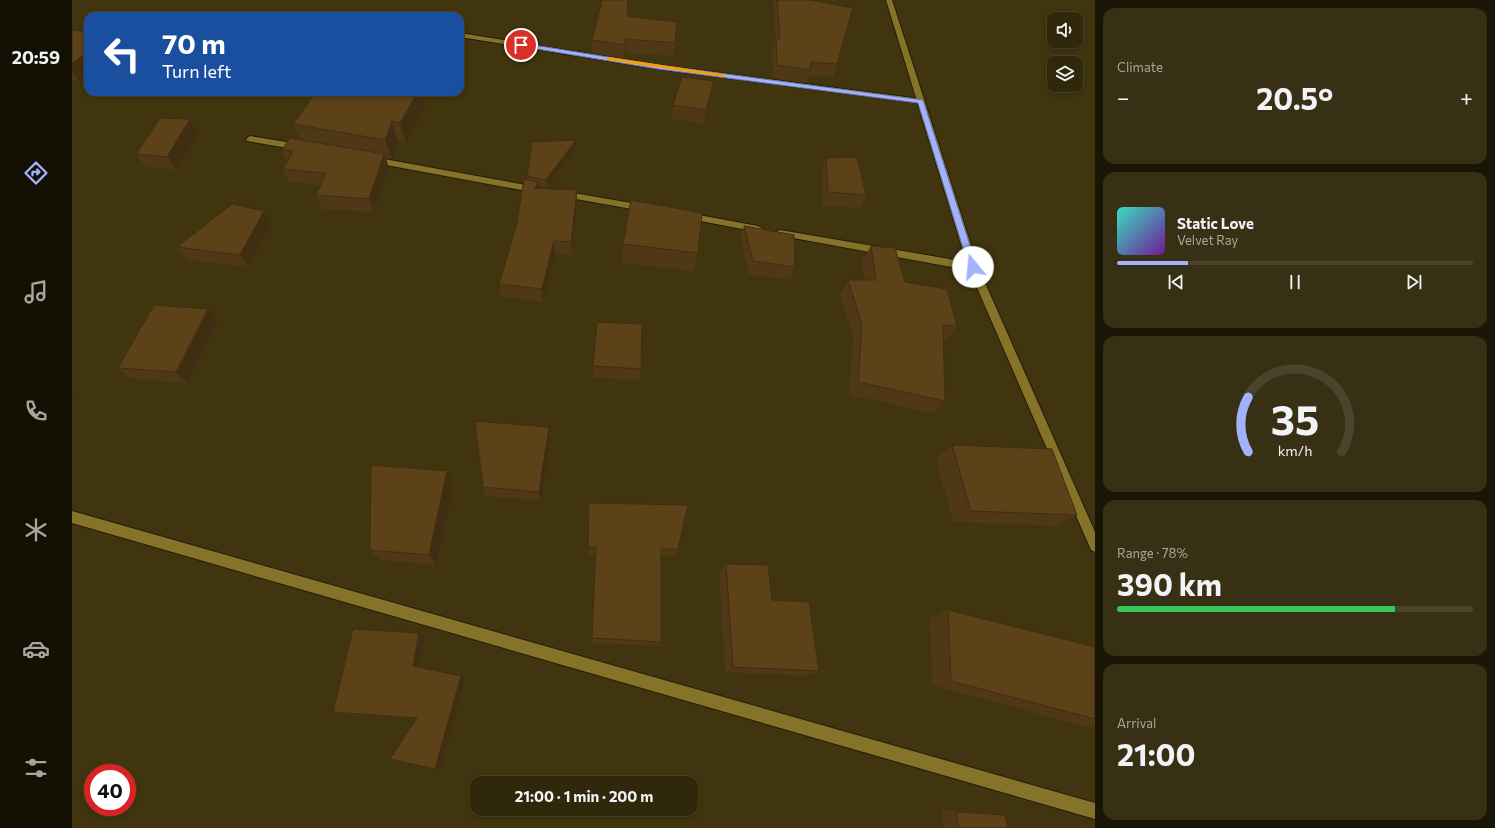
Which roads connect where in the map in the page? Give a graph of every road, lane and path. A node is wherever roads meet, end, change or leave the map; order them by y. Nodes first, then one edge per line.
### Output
1 (889, 0) edge
2 (464, 36) edge
3 (921, 101) junction
4 (250, 139) dead end
5 (305, 148) edge
6 (360, 158) edge
7 (651, 210) edge
8 (682, 215) edge
9 (973, 267) junction
10 (72, 517) edge
11 (1095, 546) edge
12 (1095, 811) edge

1 - 3 street
2 - 3 street
3 - 9 street
4 - 5 street
6 - 7 street
8 - 9 street
9 - 11 street
10 - 12 street

